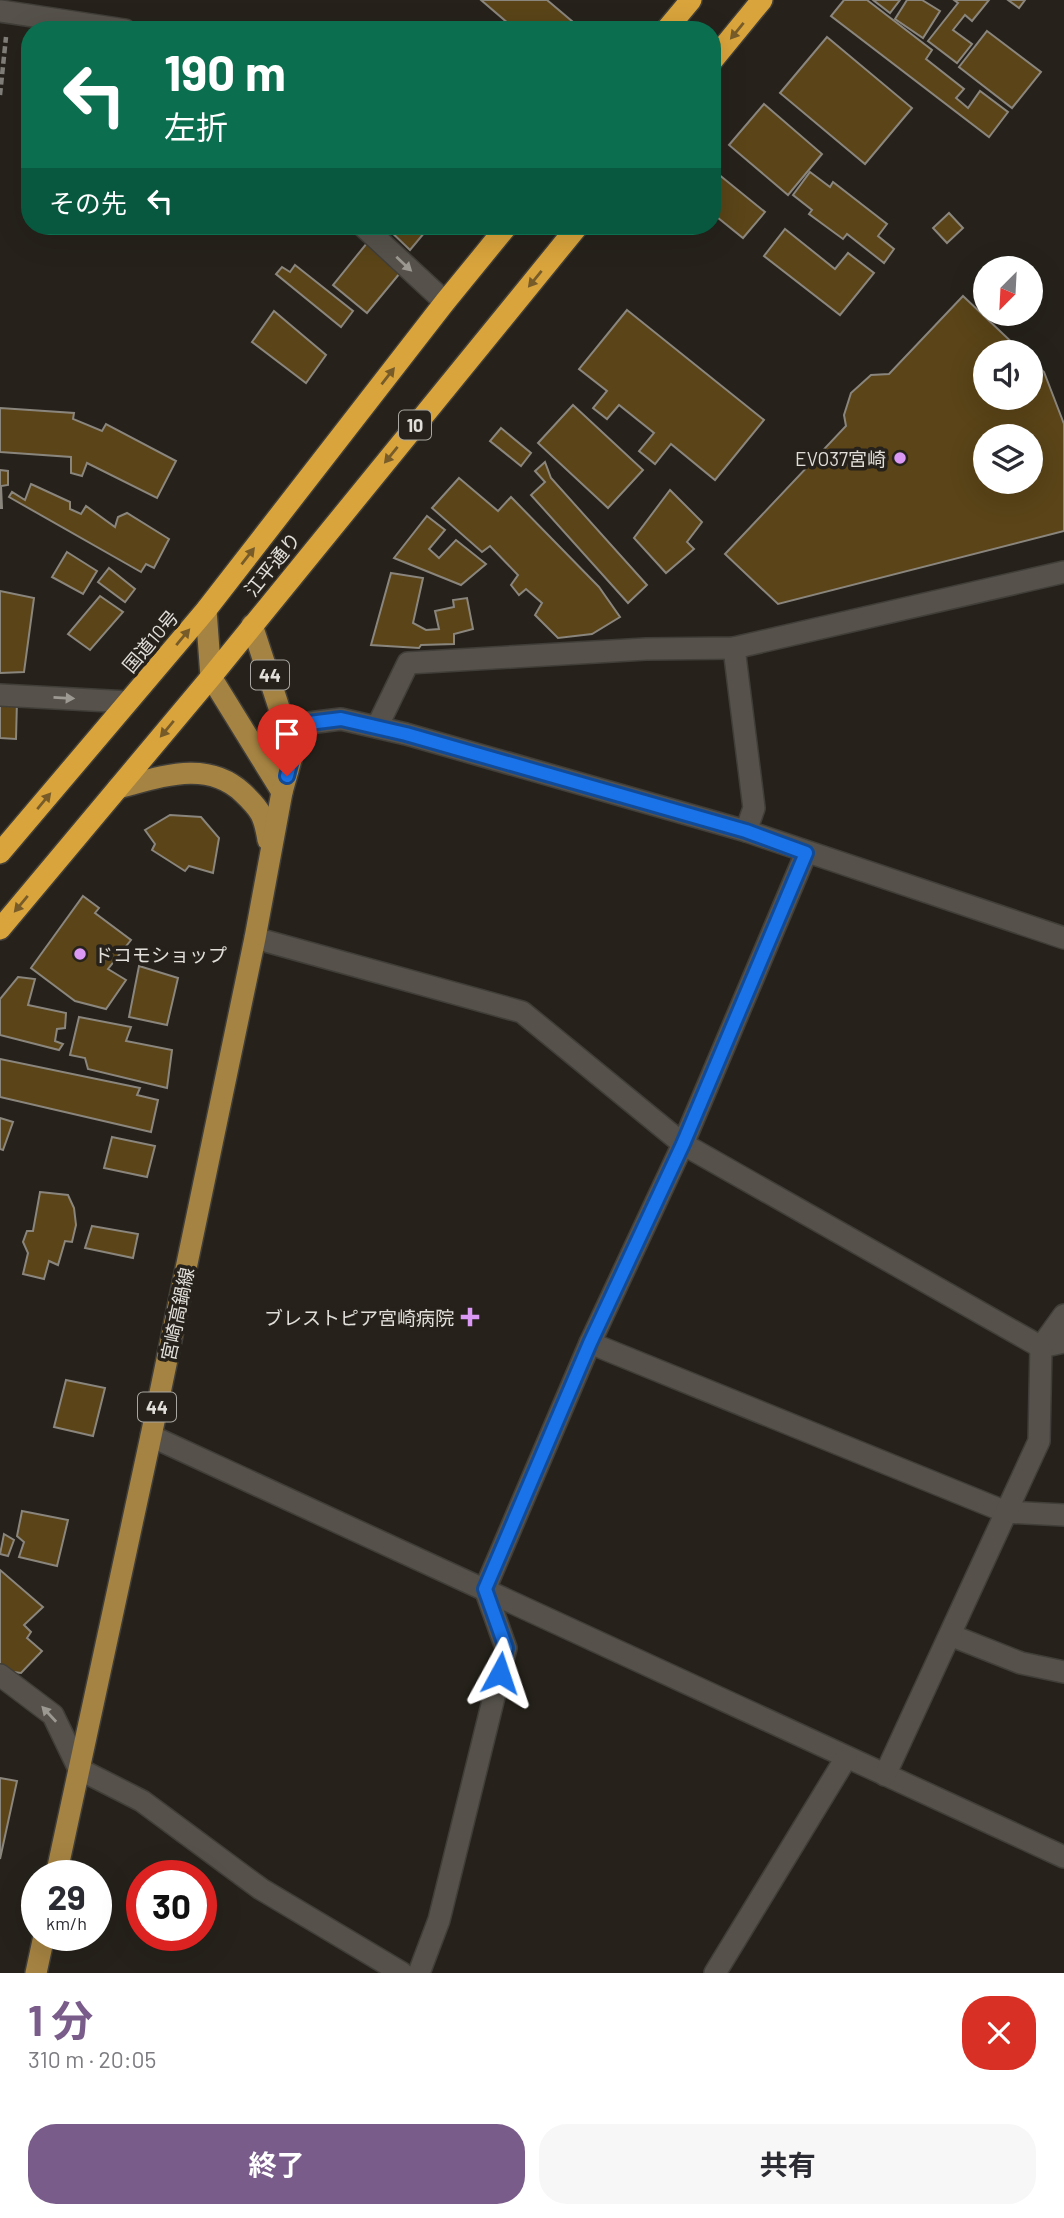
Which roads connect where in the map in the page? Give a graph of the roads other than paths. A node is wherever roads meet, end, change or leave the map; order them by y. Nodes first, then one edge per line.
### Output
1 (691, 0) edge
2 (762, 0) edge
3 (5, 11) edge
4 (68, 21) edge
5 (674, 21) edge
6 (721, 50) edge
7 (373, 235) edge
8 (500, 235) edge
9 (571, 235) edge
10 (444, 302) junction
11 (1064, 572) edge
12 (206, 610) junction
13 (252, 625) junction
14 (734, 649) junction
15 (211, 677) junction
16 (0, 695) edge
17 (128, 702) junction
18 (285, 726) junction
19 (377, 727) junction
20 (118, 788) junction
21 (282, 792) junction
22 (746, 831) junction
23 (0, 853) edge
24 (806, 853) junction
25 (270, 856) junction
26 (0, 929) edge
27 (255, 938) junction
28 (1064, 938) edge
29 (683, 1144) junction
30 (1064, 1315) edge
31 (1064, 1342) edge
32 (590, 1343) junction
33 (1041, 1347) junction
34 (151, 1436) junction
35 (1006, 1512) junction
36 (1064, 1515) edge
37 (485, 1589) junction
38 (950, 1634) junction
39 (1064, 1672) edge
40 (0, 1675) edge
41 (846, 1758) junction
42 (79, 1769) junction
43 (885, 1775) junction
44 (1064, 1857) edge
45 (59, 1860) edge
46 (41, 1951) edge
47 (720, 1971) edge
48 (36, 1973) edge
49 (402, 1973) edge
50 (419, 1973) edge

1 - 5 highway
2 -> 6 highway
3 - 4 street
7 -> 10 street
8 - 10 highway, 江平通り
9 -> 13 highway, 江平通り / 10
12 -> 10 highway, 江平通り
11 - 14 street
12 - 15 main road, 44
17 -> 12 highway, 国道10号
13 - 15 highway, 江平通り / 10
13 - 18 main road, 宮崎高鍋線 / 44
14 - 19 street
14 - 22 street
15 -> 20 highway, 江平通り / 10
15 - 21 main road, 44
16 -> 17 street
23 -> 17 highway
18 - 19 street
18 - 21 main road, 宮崎高鍋線 / 44
19 - 22 street
20 - 25 main road
20 -> 26 highway, 江平通り / 10
21 - 25 main road, 宮崎高鍋線 / 44
22 - 24 street
24 - 28 street
24 - 29 street
25 - 27 main road, 宮崎高鍋線 / 44
27 - 29 street
27 - 34 main road, 宮崎高鍋線 / 44
29 - 32 street
29 - 33 street
30 - 33 street
31 - 33 street
32 - 35 street
32 - 37 street
33 - 35 street
34 - 37 street
34 - 42 main road, 宮崎高鍋線 / 44
35 - 36 street
35 - 38 street
37 - 41 street
37 - 50 street
38 - 39 street
38 - 43 street
42 -> 40 street
41 - 43 street
41 - 47 street
42 - 45 main road, 宮崎高鍋線 / 44
42 - 49 street
43 - 44 street
46 - 48 main road

